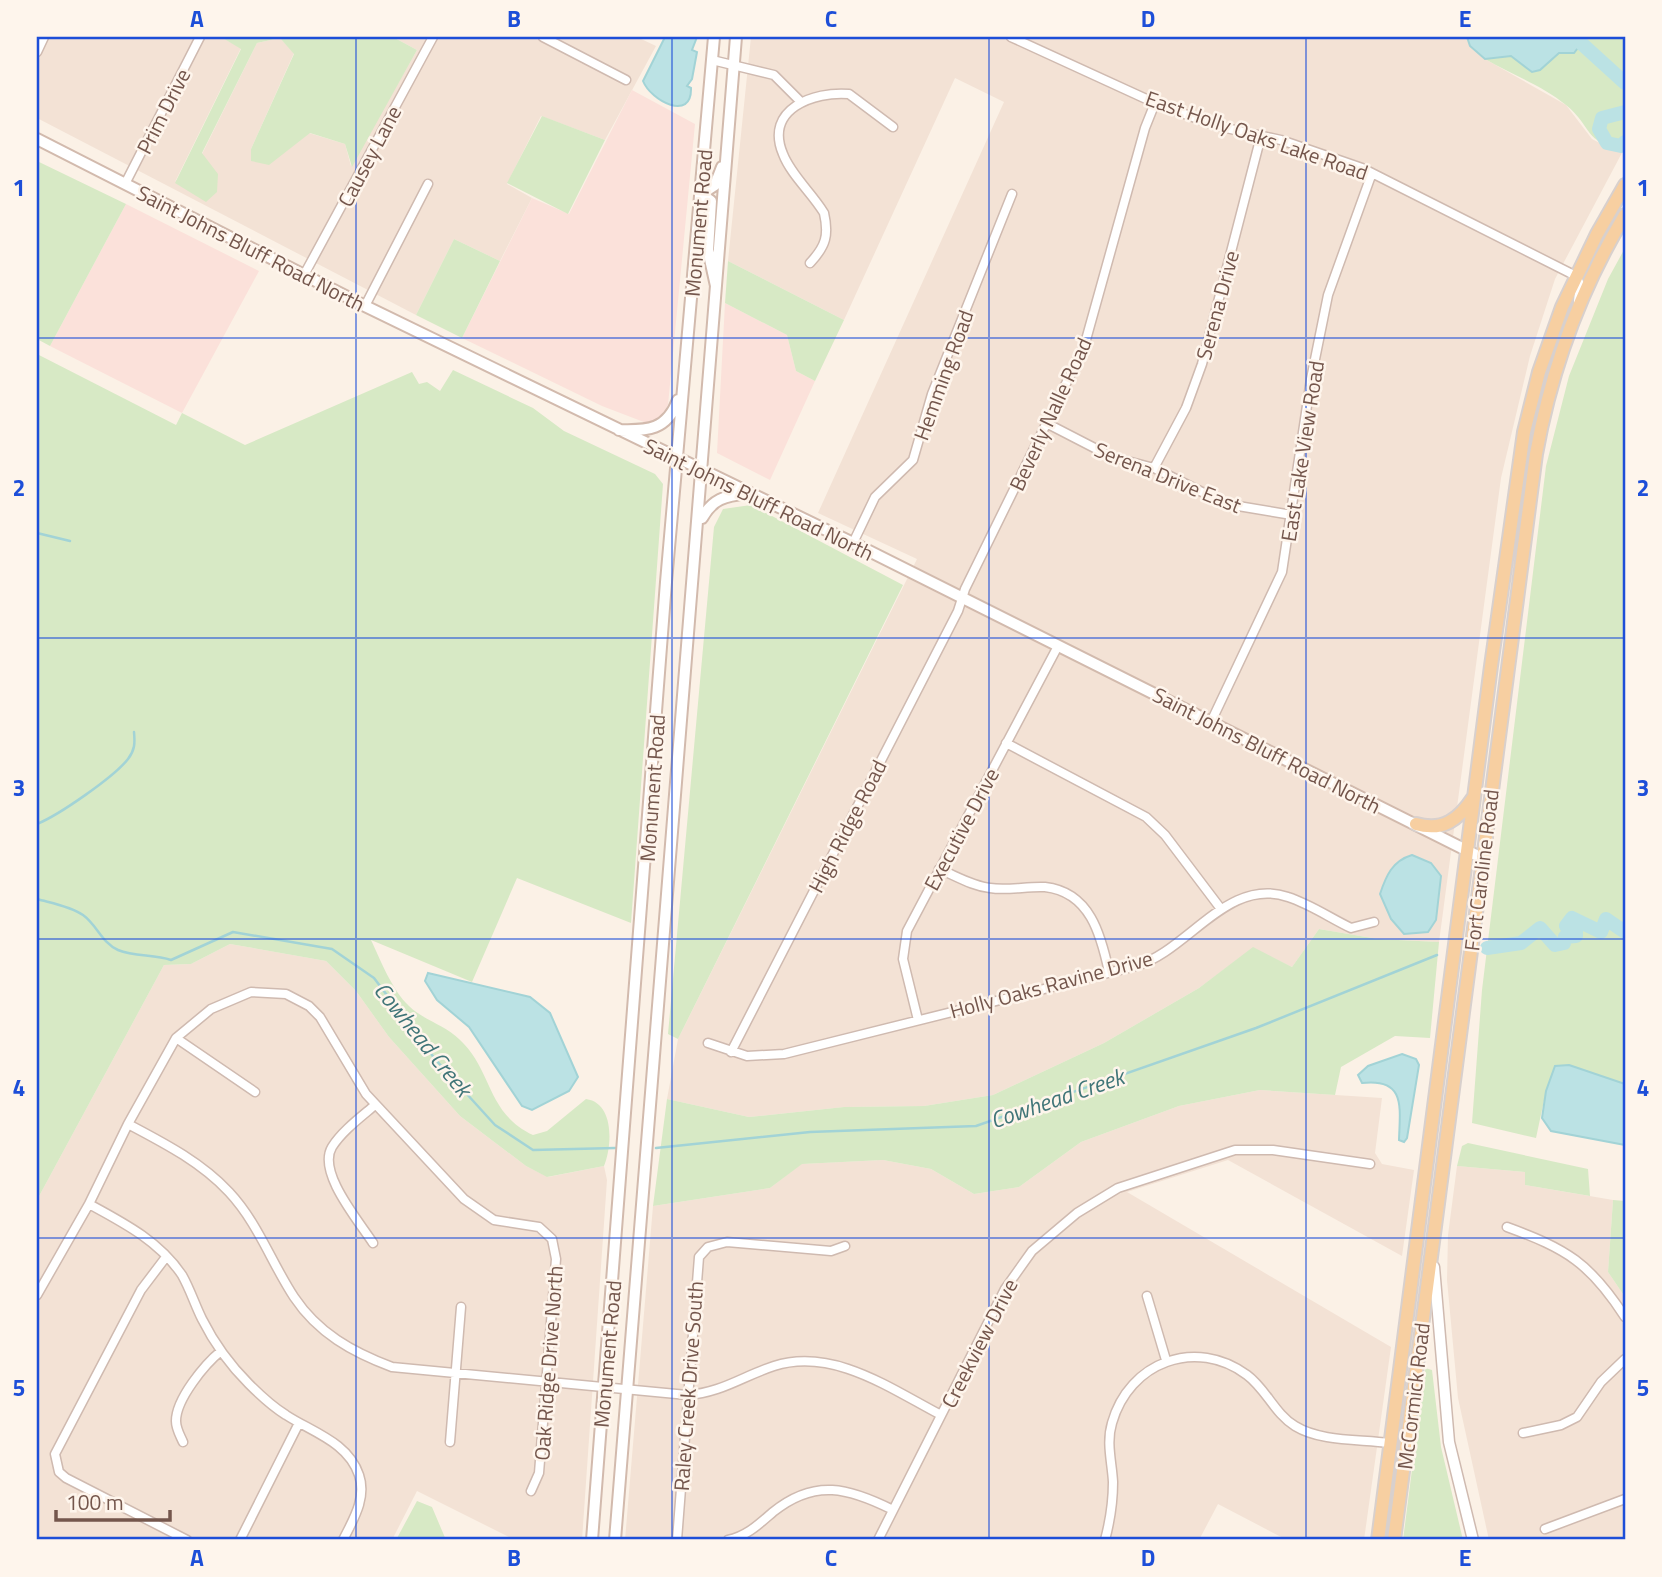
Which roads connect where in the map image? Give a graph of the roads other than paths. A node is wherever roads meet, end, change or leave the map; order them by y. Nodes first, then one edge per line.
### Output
1 (44, 37) edge
2 (201, 37) edge
3 (433, 37) edge
4 (543, 37) edge
5 (714, 37) edge
6 (736, 37) edge
7 (1011, 37) edge
8 (37, 52) edge
9 (712, 60) junction
10 (734, 65) junction
11 (626, 80) dead end
12 (800, 101) junction
13 (1155, 103) junction
14 (893, 127) dead end
15 (1261, 136) junction
16 (37, 139) edge
17 (727, 154) junction
18 (1372, 173) junction
19 (125, 184) junction
20 (428, 184) dead end
21 (1625, 185) edge
22 (701, 194) junction
23 (1012, 194) dead end
24 (1625, 215) edge
25 (810, 263) dead end
26 (304, 275) junction
27 (1576, 276) junction
28 (717, 291) junction
29 (365, 306) junction
30 (1576, 315) junction
31 (683, 387) junction
32 (1048, 424) junction
33 (616, 430) junction
34 (677, 460) junction
35 (1154, 468) junction
36 (703, 472) junction
37 (749, 494) junction
38 (1292, 515) junction
39 (699, 524) junction
40 (853, 543) junction
41 (961, 598) junction
42 (1058, 646) junction
43 (1211, 722) junction
44 (1006, 743) junction
45 (1475, 794) junction
46 (1416, 824) junction
47 (1469, 851) junction
48 (1482, 858) junction
49 (939, 869) junction
50 (1221, 909) junction
51 (642, 922) junction
52 (1374, 922) dead end
53 (665, 925) junction
54 (1109, 972) junction
55 (918, 1020) junction
56 (176, 1038) junction
57 (708, 1043) dead end
58 (730, 1052) junction
59 (255, 1092) dead end
60 (375, 1105) junction
61 (128, 1124) junction
62 (1370, 1164) dead end
63 (89, 1204) junction
64 (1507, 1227) dead end
65 (373, 1243) dead end
66 (845, 1246) dead end
67 (1433, 1253) junction
68 (166, 1257) junction
69 (1413, 1275) junction
70 (37, 1295) edge
71 (1147, 1296) dead end
72 (461, 1307) dead end
73 (1625, 1317) edge
74 (1419, 1344) junction
75 (220, 1351) junction
76 (1625, 1359) edge
77 (1166, 1360) junction
78 (456, 1375) junction
79 (545, 1383) junction
80 (604, 1388) junction
81 (628, 1390) junction
82 (687, 1395) junction
83 (942, 1415) junction
84 (299, 1423) junction
85 (1523, 1433) dead end
86 (183, 1442) dead end
87 (450, 1442) dead end
88 (1389, 1443) junction
89 (531, 1491) dead end
90 (1625, 1499) edge
91 (893, 1510) junction
92 (1545, 1530) dead end
93 (187, 1540) edge
94 (240, 1540) edge
95 (342, 1540) edge
96 (592, 1540) edge
97 (615, 1540) edge
98 (677, 1540) edge
99 (728, 1540) edge
100 (878, 1540) edge
101 (1105, 1540) edge
102 (1378, 1540) edge
103 (1394, 1540) edge
104 (1473, 1540) edge

1 - 8 street
2 - 19 street, Prim Drive
3 - 26 street, Causey Lane
4 - 11 street
5 - 9 main road, Monument Road
6 - 10 main road, Monument Road
7 - 13 street, East Holly Oaks Lake Road
9 - 10 street
9 - 22 main road, Monument Road
10 - 12 street
10 - 17 main road, Monument Road
12 - 14 street
12 - 25 street
13 - 15 street, East Holly Oaks Lake Road
13 - 32 street, Beverly Nalle Road
15 - 18 street, East Holly Oaks Lake Road
15 - 35 street, Serena Drive
16 - 19 main road, Saint Johns Bluff Road North
17 - 22 main road
17 - 28 main road, Monument Road
18 - 27 street, East Holly Oaks Lake Road
18 - 38 street, East Lake View Road
19 - 26 main road, Saint Johns Bluff Road North
20 - 29 street
21 - 27 main road, Fort Caroline Road
22 - 28 main road
22 - 31 main road, Monument Road
23 - 40 street, Hemming Road
24 - 30 main road, Fort Caroline Road
26 - 29 main road, Saint Johns Bluff Road North
27 - 30 street
27 - 45 main road, Fort Caroline Road
28 - 36 main road, Monument Road
29 - 33 main road, Saint Johns Bluff Road North
30 - 48 main road, Fort Caroline Road
31 - 33 main road
31 - 34 main road, Monument Road
32 - 35 street, Serena Drive East
32 - 41 street, Beverly Nalle Road
33 - 34 main road, Saint Johns Bluff Road North
34 - 36 main road, Saint Johns Bluff Road North
34 - 51 main road, Monument Road
35 - 38 street, Serena Drive East
36 - 37 main road, Saint Johns Bluff Road North
36 - 39 main road, Monument Road
37 - 39 main road
37 - 40 main road, Saint Johns Bluff Road North
38 - 43 street, East Lake View Road
39 - 53 main road, Monument Road
40 - 41 main road, Saint Johns Bluff Road North
41 - 42 main road, Saint Johns Bluff Road North
41 - 58 street, High Ridge Road
42 - 43 main road, Saint Johns Bluff Road North
42 - 44 street, Executive Drive
43 - 46 main road, Saint Johns Bluff Road North
44 - 49 street, Executive Drive
44 - 50 street
45 - 46 main road
45 - 47 main road, Fort Caroline Road
46 - 47 main road, Saint Johns Bluff Road North
47 - 48 main road, Saint Johns Bluff Road North
47 - 69 main road, Fort Caroline Road
48 - 67 main road, Fort Caroline Road
49 - 54 street
49 - 55 street, Executive Drive
50 - 52 street, Holly Oaks Ravine Drive
50 - 54 street, Holly Oaks Ravine Drive
51 - 53 main road
51 - 80 main road, Monument Road
53 - 81 main road, Monument Road
54 - 55 street, Holly Oaks Ravine Drive
55 - 58 street, Holly Oaks Ravine Drive
56 - 59 street
56 - 60 street
56 - 61 street
57 - 58 street, Holly Oaks Ravine Drive
60 - 65 street
60 - 79 street, Oak Ridge Drive North
61 - 63 street
61 - 78 street
62 - 83 street, Creekview Drive
63 - 68 street
63 - 70 street
64 - 73 street
66 - 82 street, Raley Creek Drive South
67 - 74 main road, McCormick Road
67 - 104 street, Fort Caroline Road
68 - 75 street
68 - 93 street
69 - 74 main road
69 - 88 main road, McCormick Road
71 - 77 street
72 - 78 street
74 - 103 main road, McCormick Road
75 - 84 street
75 - 86 street
76 - 85 street
77 - 88 street
77 - 101 street
78 - 79 street
78 - 87 street
79 - 80 street
79 - 89 street, Oak Ridge Drive North
80 - 81 street
80 - 96 main road, Monument Road
81 - 82 street
81 - 97 main road, Monument Road
82 - 83 street
82 - 98 street, Raley Creek Drive South
83 - 91 street, Creekview Drive
84 - 94 street
84 - 95 street
88 - 102 main road, McCormick Road
90 - 92 street
91 - 99 street
91 - 100 street, Creekview Drive

